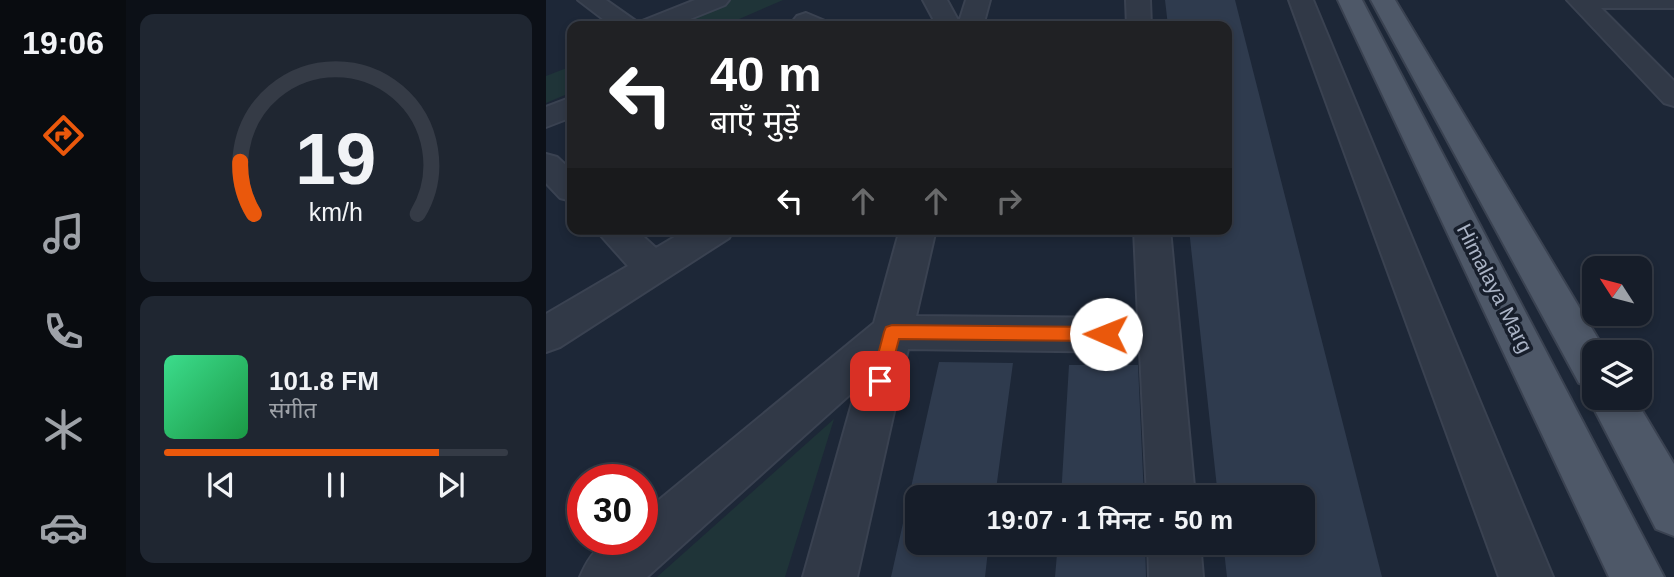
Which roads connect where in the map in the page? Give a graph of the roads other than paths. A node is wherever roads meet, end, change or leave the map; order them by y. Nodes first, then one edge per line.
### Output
1 (590, 0) edge
2 (717, 0) edge
3 (934, 0) edge
4 (978, 0) edge
5 (1138, 0) edge
6 (1301, 0) edge
7 (1350, 0) edge
8 (1383, 0) edge
9 (1580, 0) edge
10 (1674, 1) edge
11 (621, 21) edge
12 (664, 21) edge
13 (946, 21) edge
14 (972, 21) edge
15 (1139, 21) edge
16 (1674, 97) edge
17 (567, 108) edge
18 (546, 118) edge
19 (546, 164) edge
20 (567, 185) edge
21 (619, 235) edge
22 (706, 235) edge
23 (916, 235) edge
24 (1152, 235) edge
25 (653, 268) junction
26 (892, 332) junction
27 (546, 335) edge
28 (1160, 335) junction
29 (1582, 349) edge
30 (1617, 410) edge
31 (1170, 485) edge
32 (1674, 511) edge
33 (1175, 555) edge
34 (607, 577) edge
35 (830, 577) edge
36 (1176, 577) edge
37 (1526, 577) edge
38 (1637, 577) edge

1 - 11 street
2 - 12 street
3 - 13 street
4 - 14 street
5 - 15 street
6 - 37 street
7 - 38 main road, Himalaya Marg
8 - 29 main road, Himalaya Marg
9 - 10 street
9 - 16 street
17 - 18 street
19 - 20 street
21 - 25 street
22 - 25 street
23 - 26 street
24 - 28 street
25 - 27 street
26 - 28 street
26 - 34 street
26 - 35 street
28 - 31 street
30 - 32 main road
33 - 36 street

